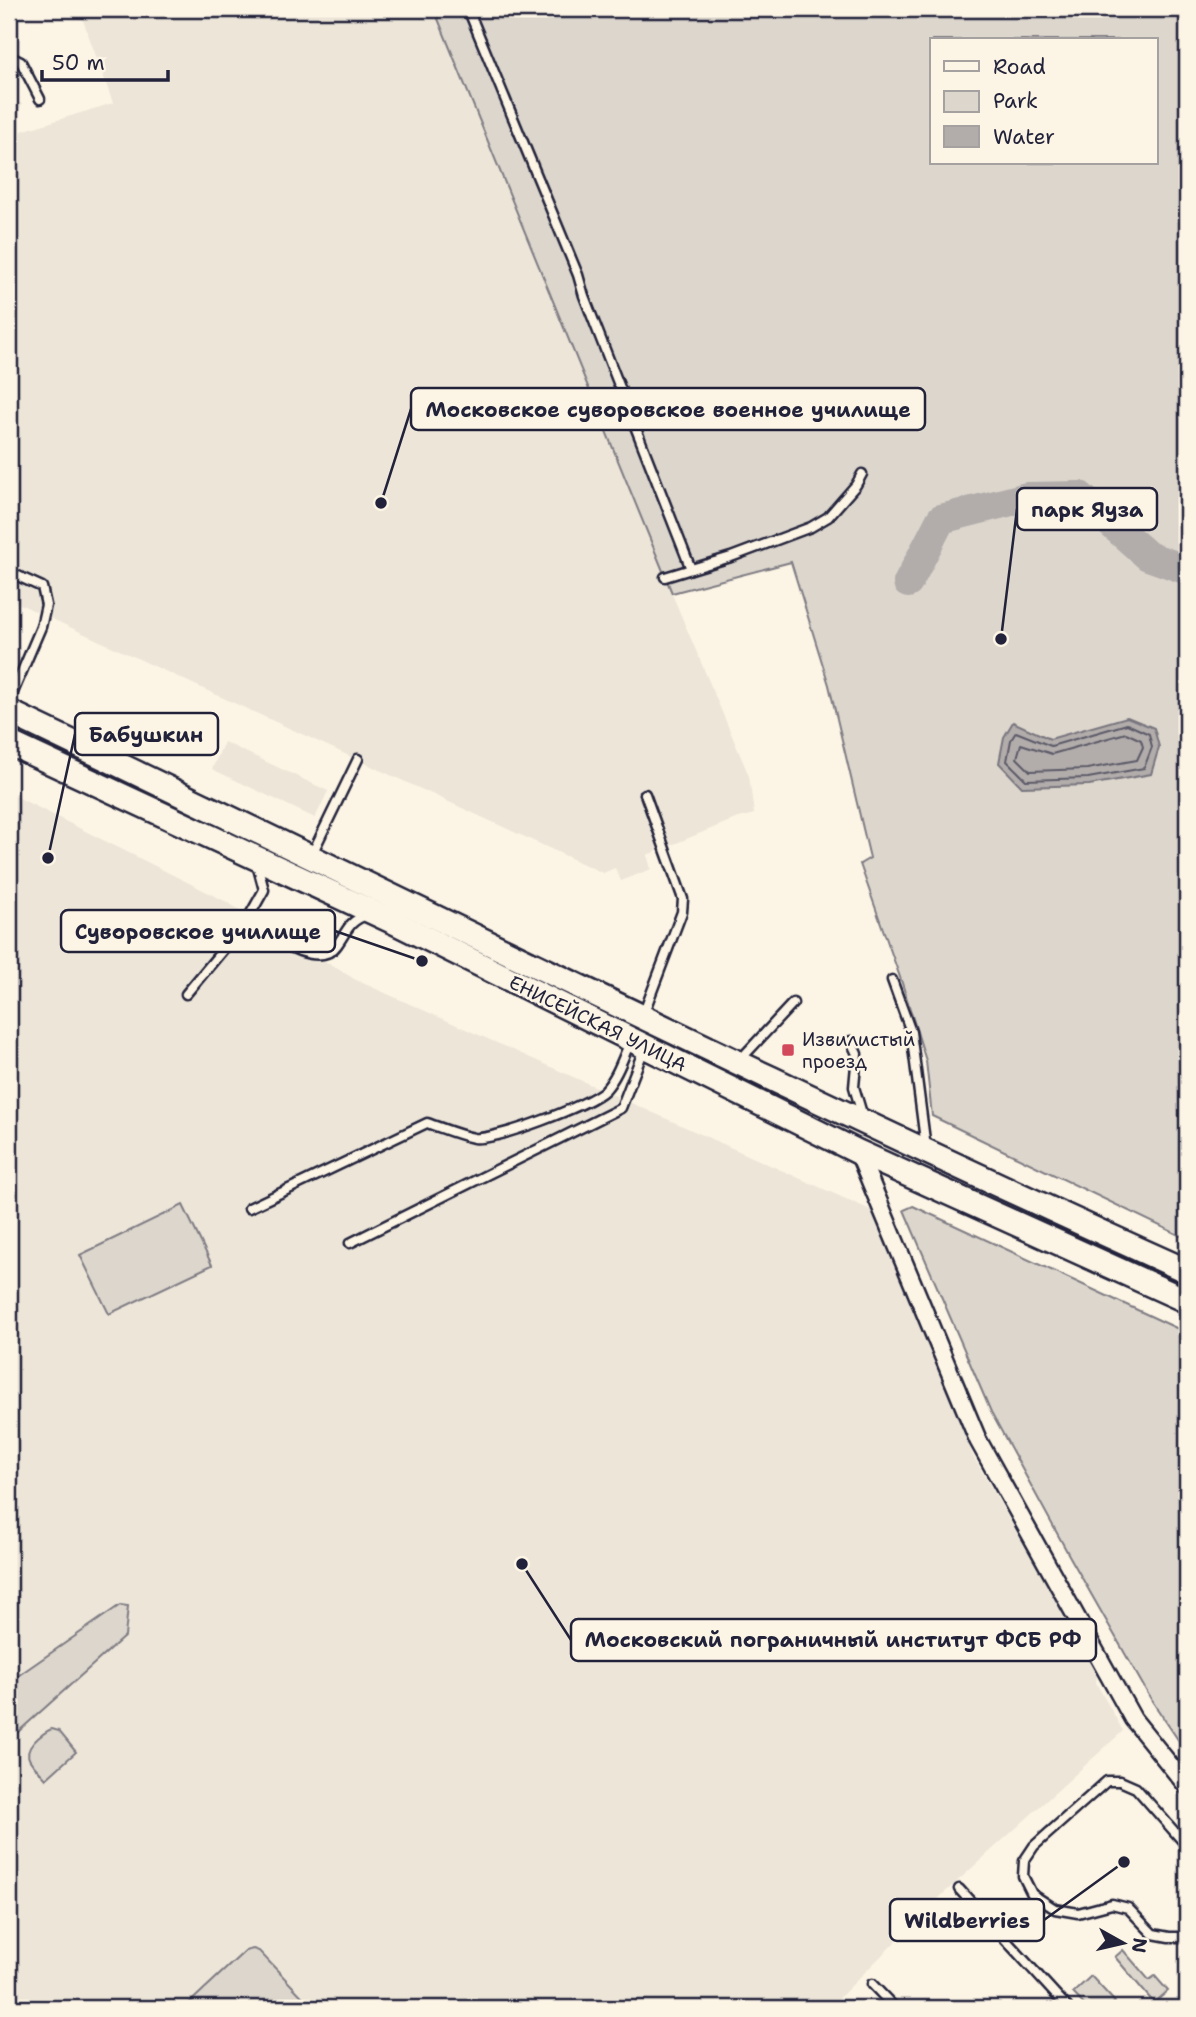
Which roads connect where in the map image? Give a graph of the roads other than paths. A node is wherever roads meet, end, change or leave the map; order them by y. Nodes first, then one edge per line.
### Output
1 (468, 9) edge
2 (9, 56) edge
3 (40, 99) dead end
4 (862, 474) dead end
5 (691, 569) junction
6 (9, 572) edge
7 (665, 577) dead end
8 (9, 702) edge
9 (9, 712) edge
10 (9, 743) edge
11 (358, 759) dead end
12 (645, 794) dead end
13 (311, 856) junction
14 (256, 858) junction
15 (372, 912) junction
16 (246, 922) junction
17 (891, 980) dead end
18 (186, 994) dead end
19 (793, 1003) dead end
20 (641, 1017) junction
21 (851, 1041) dead end
22 (638, 1043) junction
23 (737, 1063) junction
24 (866, 1123) junction
25 (927, 1151) junction
26 (858, 1152) junction
27 (249, 1208) dead end
28 (350, 1243) dead end
29 (1187, 1271) edge
30 (1187, 1301) edge
31 (1187, 1786) edge
32 (1187, 1846) edge
33 (959, 1889) dead end
34 (1187, 1937) edge
35 (872, 1984) dead end
36 (895, 2008) edge
37 (1068, 2008) edge

1 - 5 lane
2 - 3 lane
4 - 5 lane
5 - 7 lane
6 - 8 lane
9 - 13 main road, ЕНИСЕЙСКАЯ УЛИЦА
10 - 14 main road, ЕНИСЕЙСКАЯ УЛИЦА
11 - 13 lane
12 - 20 lane
13 - 20 main road, ЕНИСЕЙСКАЯ УЛИЦА
14 - 15 main road, ЕНИСЕЙСКАЯ УЛИЦА
14 - 16 lane
15 - 16 lane
15 - 22 main road, ЕНИСЕЙСКАЯ УЛИЦА
16 - 18 lane
17 - 25 lane
19 - 23 lane
20 - 23 main road, ЕНИСЕЙСКАЯ УЛИЦА
21 - 24 lane
22 - 26 main road, ЕНИСЕЙСКАЯ УЛИЦА
22 - 27 lane
22 - 28 lane
23 - 24 main road, ЕНИСЕЙСКАЯ УЛИЦА
24 - 25 main road, ЕНИСЕЙСКАЯ УЛИЦА
25 - 29 main road, ЕНИСЕЙСКАЯ УЛИЦА
26 - 30 main road, ЕНИСЕЙСКАЯ УЛИЦА
26 - 31 street
32 - 34 lane
33 - 37 lane
35 - 36 lane

